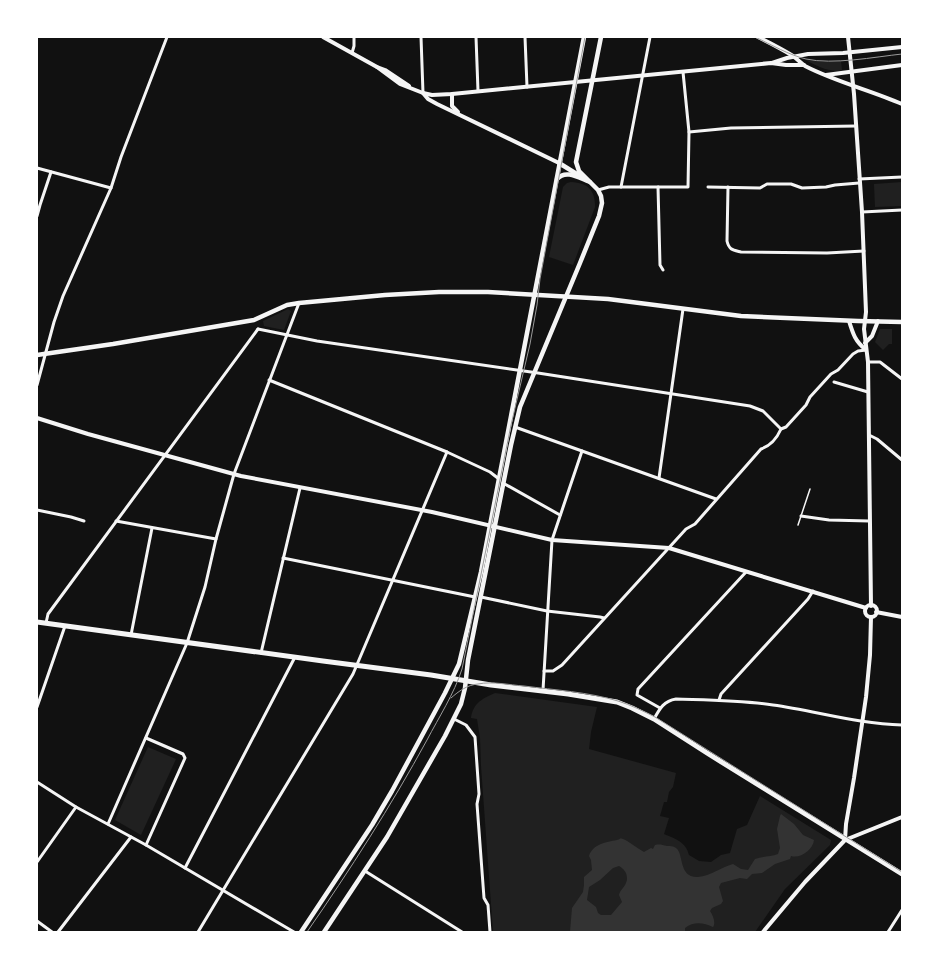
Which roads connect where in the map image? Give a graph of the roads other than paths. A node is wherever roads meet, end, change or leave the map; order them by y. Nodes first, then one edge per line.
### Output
1 (167, 37) edge
2 (323, 37) edge
3 (354, 37) edge
4 (421, 37) edge
5 (476, 37) edge
6 (525, 37) edge
7 (584, 37) edge
8 (601, 37) edge
9 (650, 37) edge
10 (758, 37) edge
11 (848, 37) edge
12 (902, 47) edge
13 (850, 52) junction
14 (352, 53) junction
15 (794, 57) junction
16 (771, 63) junction
17 (804, 65) junction
18 (902, 65) edge
19 (852, 71) junction
20 (683, 72) junction
21 (825, 75) junction
22 (643, 76) junction
23 (592, 80) junction
24 (576, 82) junction
25 (853, 86) junction
26 (527, 87) junction
27 (478, 91) junction
28 (423, 93) junction
29 (452, 94) junction
30 (902, 104) edge
31 (462, 115) junction
32 (856, 126) junction
33 (689, 132) junction
34 (559, 163) junction
35 (37, 168) edge
36 (51, 172) junction
37 (902, 177) edge
38 (556, 180) junction
39 (859, 181) junction
40 (592, 183) junction
41 (621, 187) junction
42 (658, 187) junction
43 (708, 187) dead end
44 (728, 187) junction
45 (111, 188) junction
46 (598, 190) junction
47 (902, 210) edge
48 (862, 212) junction
49 (37, 216) edge
50 (864, 251) junction
51 (663, 270) dead end
52 (534, 295) junction
53 (566, 297) junction
54 (299, 303) junction
55 (683, 309) junction
56 (254, 320) junction
57 (849, 321) junction
58 (865, 321) junction
59 (878, 321) junction
60 (902, 322) edge
61 (258, 329) junction
62 (287, 336) junction
63 (865, 343) junction
64 (866, 350) junction
65 (46, 354) junction
66 (37, 355) edge
67 (868, 362) junction
68 (520, 371) junction
69 (533, 373) junction
70 (269, 380) junction
71 (902, 380) edge
72 (834, 382) dead end
73 (37, 385) edge
74 (868, 392) junction
75 (671, 394) junction
76 (37, 418) edge
77 (515, 427) junction
78 (782, 429) junction
79 (868, 435) junction
80 (582, 451) junction
81 (447, 452) junction
82 (165, 455) junction
83 (902, 460) edge
84 (234, 474) junction
85 (659, 478) junction
86 (499, 479) junction
87 (504, 483) junction
88 (300, 488) junction
89 (810, 489) dead end
90 (716, 499) junction
91 (37, 510) edge
92 (422, 511) junction
93 (560, 515) junction
94 (801, 516) junction
95 (84, 521) dead end
96 (116, 521) junction
97 (869, 521) junction
98 (798, 525) dead end
99 (490, 526) junction
100 (495, 527) junction
101 (152, 528) junction
102 (216, 538) junction
103 (552, 540) junction
104 (670, 548) junction
105 (283, 558) junction
106 (746, 572) junction
107 (392, 580) junction
108 (813, 591) junction
109 (474, 597) junction
110 (481, 598) junction
111 (871, 606) junction
112 (866, 608) junction
113 (547, 611) junction
114 (876, 612) junction
115 (871, 617) junction
116 (902, 617) edge
117 (604, 618) junction
118 (37, 622) edge
119 (46, 623) junction
120 (65, 626) junction
121 (131, 634) junction
122 (187, 643) junction
123 (261, 653) junction
124 (295, 657) junction
125 (357, 666) junction
126 (544, 671) junction
127 (453, 678) junction
128 (465, 680) junction
129 (543, 690) junction
130 (719, 700) junction
131 (37, 707) edge
132 (660, 708) junction
133 (454, 719) junction
134 (654, 719) junction
135 (863, 722) junction
136 (902, 725) edge
137 (146, 738) junction
138 (37, 782) edge
139 (76, 807) junction
140 (902, 817) edge
141 (108, 824) junction
142 (131, 837) junction
143 (845, 840) junction
144 (146, 845) junction
145 (37, 862) edge
146 (185, 868) junction
147 (365, 871) junction
148 (902, 874) edge
149 (223, 891) junction
150 (902, 910) edge
151 (37, 921) edge
152 (52, 932) edge
153 (58, 932) edge
154 (198, 932) edge
155 (294, 932) edge
156 (301, 932) edge
157 (324, 932) edge
158 (462, 932) edge
159 (490, 932) edge
160 (763, 932) edge
161 (888, 932) edge

1 - 45 street
2 - 14 street
3 - 14 street
4 - 28 street
5 - 27 street
6 - 26 street
7 - 24 main road
8 - 23 main road
9 - 22 street
10 - 15 street
11 - 13 street
12 - 13 street
13 - 15 street
13 - 19 street
14 - 28 street
15 - 16 street
15 - 17 street
16 - 17 street
16 - 20 street
17 - 21 street
18 - 19 street
19 - 21 street
19 - 25 street
20 - 22 street
20 - 33 street
21 - 25 street
22 - 23 street
22 - 41 street
23 - 24 street
23 - 40 main road
24 - 26 street
24 - 34 main road
25 - 30 street
25 - 32 street
26 - 27 street
27 - 29 street
28 - 29 street
28 - 31 street
29 - 31 street
31 - 34 street
32 - 33 street
32 - 39 street
33 - 42 street
34 - 38 main road
34 - 40 main road
35 - 36 street
36 - 45 street
36 - 49 street
37 - 39 street
38 - 40 main road
38 - 52 main road
39 - 44 street
39 - 48 street
40 - 46 main road
41 - 42 street
41 - 46 street
42 - 51 street
43 - 44 street
44 - 50 street
45 - 65 street
46 - 53 main road
47 - 48 street
48 - 50 street
50 - 58 street
52 - 53 main road
52 - 54 main road
52 - 68 main road
53 - 55 main road
53 - 69 main road
54 - 56 main road
54 - 62 street
55 - 57 main road
55 - 75 street
56 - 61 street
56 - 65 main road
57 - 58 main road
57 - 64 street
58 - 59 main road
58 - 63 street
59 - 60 main road
59 - 63 street
61 - 62 street
61 - 82 street
62 - 68 street
62 - 70 street
63 - 64 street
64 - 67 street
64 - 78 street
65 - 66 main road
65 - 73 street
67 - 71 street
67 - 74 street
68 - 69 street
68 - 86 main road
69 - 75 street
69 - 77 main road
70 - 81 street
70 - 84 street
72 - 74 street
74 - 79 street
75 - 78 street
75 - 85 street
76 - 82 street
77 - 80 street
77 - 87 main road
78 - 90 street
79 - 83 street
79 - 97 street
80 - 85 street
80 - 93 street
81 - 86 street
81 - 92 street
82 - 84 street
82 - 96 street
84 - 88 street
84 - 102 street
85 - 90 street
86 - 87 street
86 - 99 main road
87 - 93 street
87 - 100 main road
88 - 92 street
88 - 105 street
89 - 94 lane
90 - 104 street
91 - 95 street
92 - 99 street
92 - 107 street
93 - 103 street
94 - 97 street
94 - 98 lane
96 - 101 street
96 - 119 street
97 - 111 street
99 - 100 street
99 - 109 main road
100 - 103 street
100 - 110 main road
101 - 102 street
101 - 121 street
102 - 122 street
103 - 104 street
103 - 113 street
104 - 106 street
104 - 117 street
105 - 107 street
105 - 123 street
106 - 108 street
106 - 132 street
107 - 109 street
107 - 125 street
108 - 112 street
108 - 130 street
109 - 127 main road
110 - 113 street
110 - 128 main road
111 - 112 street
111 - 114 street
112 - 115 street
113 - 117 street
113 - 126 street
114 - 115 street
114 - 116 street
115 - 135 street
117 - 126 street
118 - 119 main road
119 - 120 main road
120 - 121 main road
120 - 131 street
121 - 122 main road
122 - 123 main road
122 - 137 street
123 - 124 main road
124 - 125 main road
124 - 146 street
125 - 127 main road
125 - 149 street
126 - 129 street
127 - 128 main road
127 - 156 main road
128 - 129 main road
128 - 133 main road
129 - 134 main road
130 - 132 street
130 - 135 street
132 - 134 street
133 - 147 main road
133 - 159 street
134 - 143 main road
135 - 136 street
135 - 143 street
137 - 141 street
137 - 144 street
138 - 139 street
139 - 141 street
139 - 145 street
140 - 143 street
141 - 142 street
142 - 144 street
142 - 153 street
143 - 148 main road
143 - 160 street
144 - 146 street
146 - 149 street
147 - 157 main road
147 - 158 street
149 - 154 street
149 - 155 street
150 - 161 street
151 - 152 street

